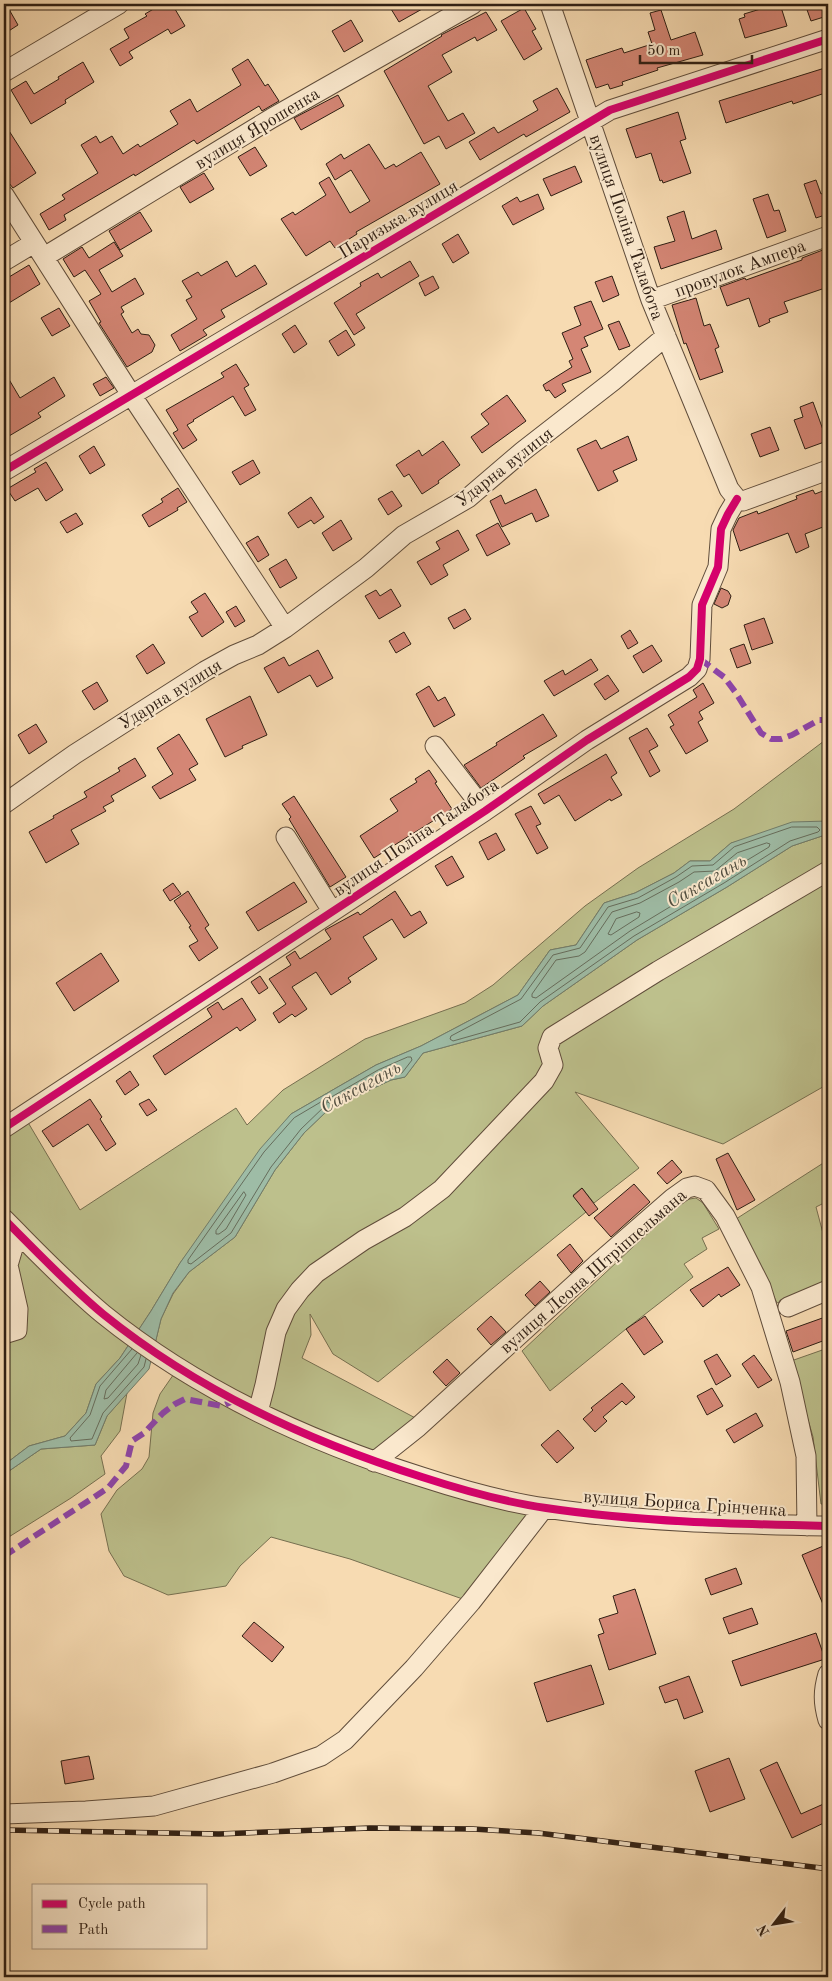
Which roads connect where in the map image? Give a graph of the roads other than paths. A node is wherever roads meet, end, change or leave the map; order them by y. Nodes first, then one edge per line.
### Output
1 (119, 4) edge
2 (472, 4) edge
3 (550, 4) edge
4 (828, 39) edge
5 (4, 72) edge
6 (590, 121) junction
7 (4, 195) edge
8 (828, 236) edge
9 (39, 250) junction
10 (4, 261) edge
11 (651, 300) junction
12 (666, 336) junction
13 (132, 396) junction
14 (828, 470) edge
15 (4, 471) edge
16 (737, 500) junction
17 (285, 628) junction
18 (435, 746) dead end
19 (4, 804) edge
20 (485, 811) junction
21 (286, 837) dead end
22 (828, 871) edge
23 (332, 912) junction
24 (4, 1128) edge
25 (4, 1219) edge
26 (22, 1238) junction
27 (828, 1290) edge
28 (788, 1307) dead end
29 (4, 1334) edge
30 (258, 1412) junction
31 (374, 1462) junction
32 (544, 1508) junction
33 (807, 1526) junction
34 (828, 1526) edge
35 (828, 1674) edge
36 (828, 1720) edge
37 (4, 1814) edge

1 - 5 street
2 - 9 street, вулиця Ярошенка
3 - 6 street, вулиця Поліна Талабота
4 - 6 street, Паризька вулиця
6 - 11 street, вулиця Поліна Талабота
6 - 13 street, Паризька вулиця
7 - 9 street
8 - 11 street, провулок Ампера
9 - 10 street, вулиця Ярошенка
9 - 13 street
11 - 12 street, вулиця Поліна Талабота
12 - 16 street
12 - 17 street, Ударна вулиця
13 - 15 street, Паризька вулиця
13 - 17 street
14 - 16 street
16 - 20 street, вулиця Поліна Талабота
17 - 19 street, Ударна вулиця
18 - 20 street
20 - 23 street, вулиця Поліна Талабота
21 - 23 street
22 - 30 street
23 - 24 street, вулиця Поліна Талабота
25 - 26 street, вулиця Бориса Грінченка
26 - 29 street
26 - 30 street, вулиця Бориса Грінченка
27 - 28 street
30 - 31 street, вулиця Бориса Грінченка
31 - 32 street, вулиця Бориса Грінченка
31 - 33 street, вулиця Леона Штріппельмана
32 - 33 street, вулиця Бориса Грінченка
32 - 37 street
33 - 34 street, вулиця Бориса Грінченка
35 - 36 street

